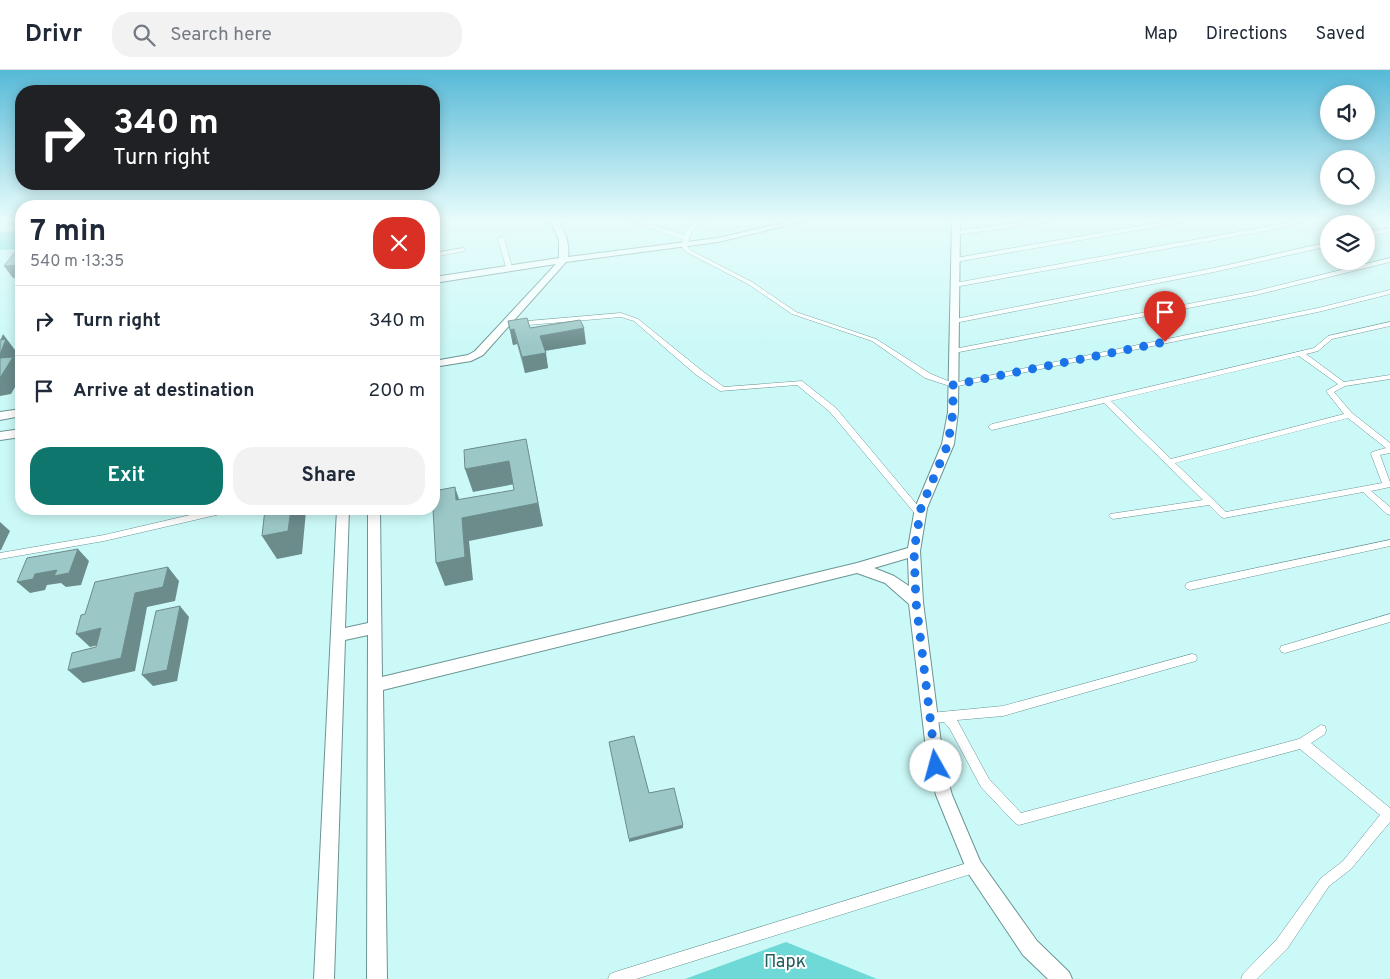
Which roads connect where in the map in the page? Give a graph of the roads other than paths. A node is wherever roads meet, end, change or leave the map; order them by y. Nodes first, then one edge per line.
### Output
1 (508, 262) edge
2 (558, 262) edge
3 (562, 262) edge
4 (710, 262) edge
5 (956, 262) edge
6 (1080, 262) edge
7 (1248, 262) edge
8 (1380, 262) edge
9 (509, 267) junction
10 (440, 279) edge
11 (955, 285) junction
12 (1390, 292) edge
13 (955, 321) junction
14 (1390, 324) edge
15 (504, 326) junction
16 (954, 351) junction
17 (1301, 354) junction
18 (440, 363) edge
19 (1390, 377) edge
20 (1343, 384) junction
21 (953, 385) junction
22 (1105, 400) junction
23 (1349, 415) junction
24 (3, 416) edge
25 (0, 426) edge
26 (992, 427) dead end
27 (15, 434) edge
28 (0, 436) edge
29 (1390, 448) edge
30 (1169, 462) junction
31 (1364, 489) junction
32 (1211, 502) junction
33 (1390, 512) edge
34 (920, 514) junction
35 (203, 515) edge
36 (343, 515) edge
37 (374, 515) edge
38 (1113, 516) dead end
39 (1390, 543) edge
40 (914, 551) junction
41 (0, 556) edge
42 (856, 568) junction
43 (1190, 586) dead end
44 (916, 602) junction
45 (1390, 618) edge
46 (375, 627) junction
47 (338, 636) junction
48 (1285, 649) dead end
49 (1192, 658) dead end
50 (375, 685) junction
51 (947, 717) junction
52 (930, 718) junction
53 (1322, 730) dead end
54 (1302, 743) junction
55 (1389, 816) edge
56 (974, 867) junction
57 (324, 979) edge
58 (377, 979) edge
59 (615, 979) edge
60 (1062, 979) edge
61 (1248, 979) edge

1 - 9 street
2 - 9 street
3 - 15 street
4 - 21 street
5 - 11 street
6 - 11 street
7 - 13 street
8 - 16 street
9 - 10 street
11 - 13 street
12 - 21 street
13 - 16 street
14 - 17 street
15 - 18 street
15 - 34 street
16 - 21 street
17 - 20 street
17 - 22 street
19 - 20 street
20 - 23 street
21 - 34 street
22 - 26 street
22 - 30 street
23 - 29 street
23 - 30 street
24 - 25 street
27 - 28 street
29 - 31 street
30 - 32 street
31 - 32 street
31 - 33 street
32 - 38 street
34 - 40 street
35 - 41 street
36 - 47 street
37 - 46 street
39 - 43 street
40 - 42 street
40 - 44 street
42 - 44 street
42 - 50 street
44 - 52 street
45 - 48 street
46 - 47 street
46 - 50 street
47 - 57 street
49 - 51 street
50 - 58 street
51 - 52 street
51 - 54 street
52 - 56 street
53 - 54 street
54 - 55 street
55 - 61 street
56 - 59 street
56 - 60 street

